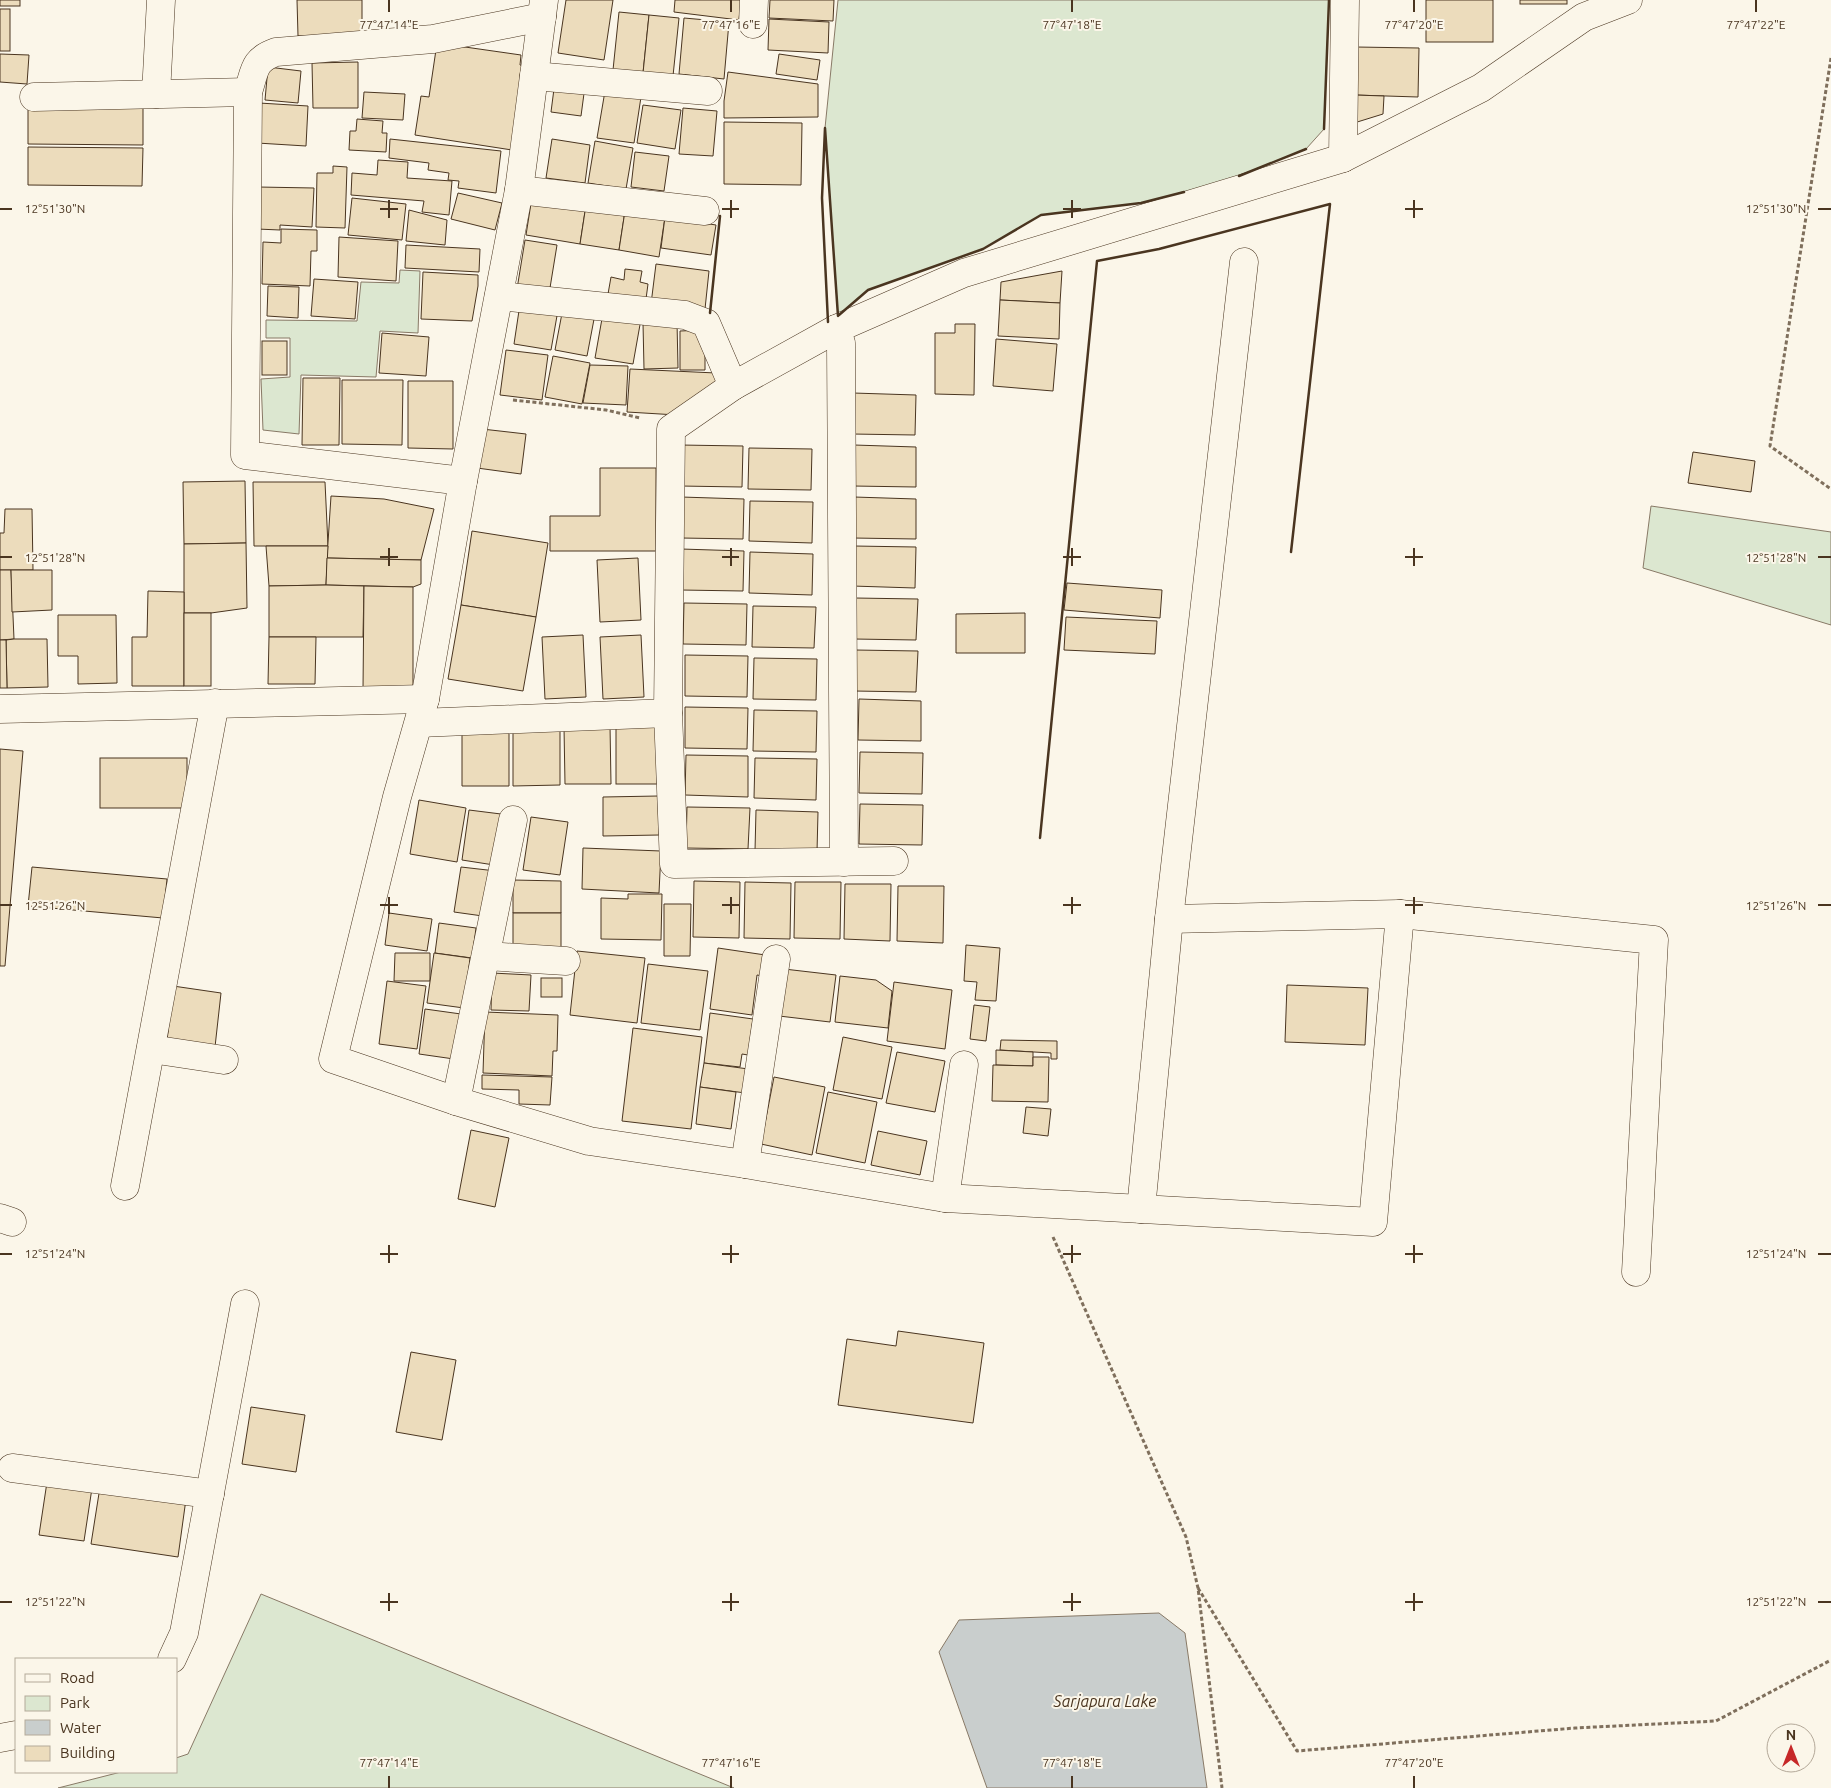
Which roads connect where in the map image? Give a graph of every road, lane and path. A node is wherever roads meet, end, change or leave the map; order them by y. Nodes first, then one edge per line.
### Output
1 (161, 0) edge
2 (1345, 0) edge
3 (1628, 0) edge
4 (543, 8) edge
5 (1831, 58) edge
6 (534, 76) junction
7 (708, 91) dead end
8 (248, 92) junction
9 (156, 94) junction
10 (34, 97) dead end
11 (1343, 158) junction
12 (519, 190) junction
13 (705, 211) dead end
14 (1244, 262) dead end
15 (499, 296) junction
16 (836, 330) junction
17 (733, 386) junction
18 (480, 396) junction
19 (671, 429) junction
20 (463, 480) junction
21 (1831, 489) edge
22 (215, 703) junction
23 (0, 709) edge
24 (422, 711) junction
25 (668, 713) junction
26 (514, 820) dead end
27 (894, 861) dead end
28 (844, 862) junction
29 (1400, 914) junction
30 (1169, 919) junction
31 (486, 956) junction
32 (776, 959) dead end
33 (566, 961) dead end
34 (151, 1048) junction
35 (224, 1060) dead end
36 (964, 1066) dead end
37 (456, 1101) junction
38 (745, 1164) junction
39 (125, 1186) dead end
40 (945, 1198) junction
41 (1038, 1203) junction
42 (1141, 1209) junction
43 (1636, 1272) dead end
44 (245, 1304) dead end
45 (12, 1468) dead end
46 (210, 1494) junction
47 (1198, 1588) junction
48 (172, 1658) edge
49 (1831, 1660) edge
50 (15, 1735) edge
51 (0, 1738) edge
52 (1222, 1788) edge

1 - 9 street
2 - 11 street
3 - 11 street
4 - 6 street
4 - 8 street
5 - 21 path
6 - 7 street
6 - 12 street
8 - 9 street
8 - 20 street
9 - 10 street
11 - 16 street
12 - 13 street
12 - 15 street
14 - 30 street
15 - 17 street
15 - 18 street
16 - 17 street
16 - 28 street
17 - 19 street
18 - 19 path
18 - 20 street
19 - 25 street
20 - 24 street
22 - 23 street
22 - 24 street
22 - 34 street
24 - 25 street
24 - 37 street
25 - 28 street
26 - 31 street
27 - 28 street
29 - 30 street
29 - 42 street
29 - 43 street
30 - 42 street
31 - 33 street
31 - 37 street
32 - 38 street
34 - 35 street
34 - 39 street
36 - 40 street
37 - 38 street
38 - 40 street
40 - 41 street
41 - 42 street
41 - 47 path
44 - 46 street
45 - 46 street
46 - 48 street
47 - 49 path
47 - 52 path
50 - 51 street

